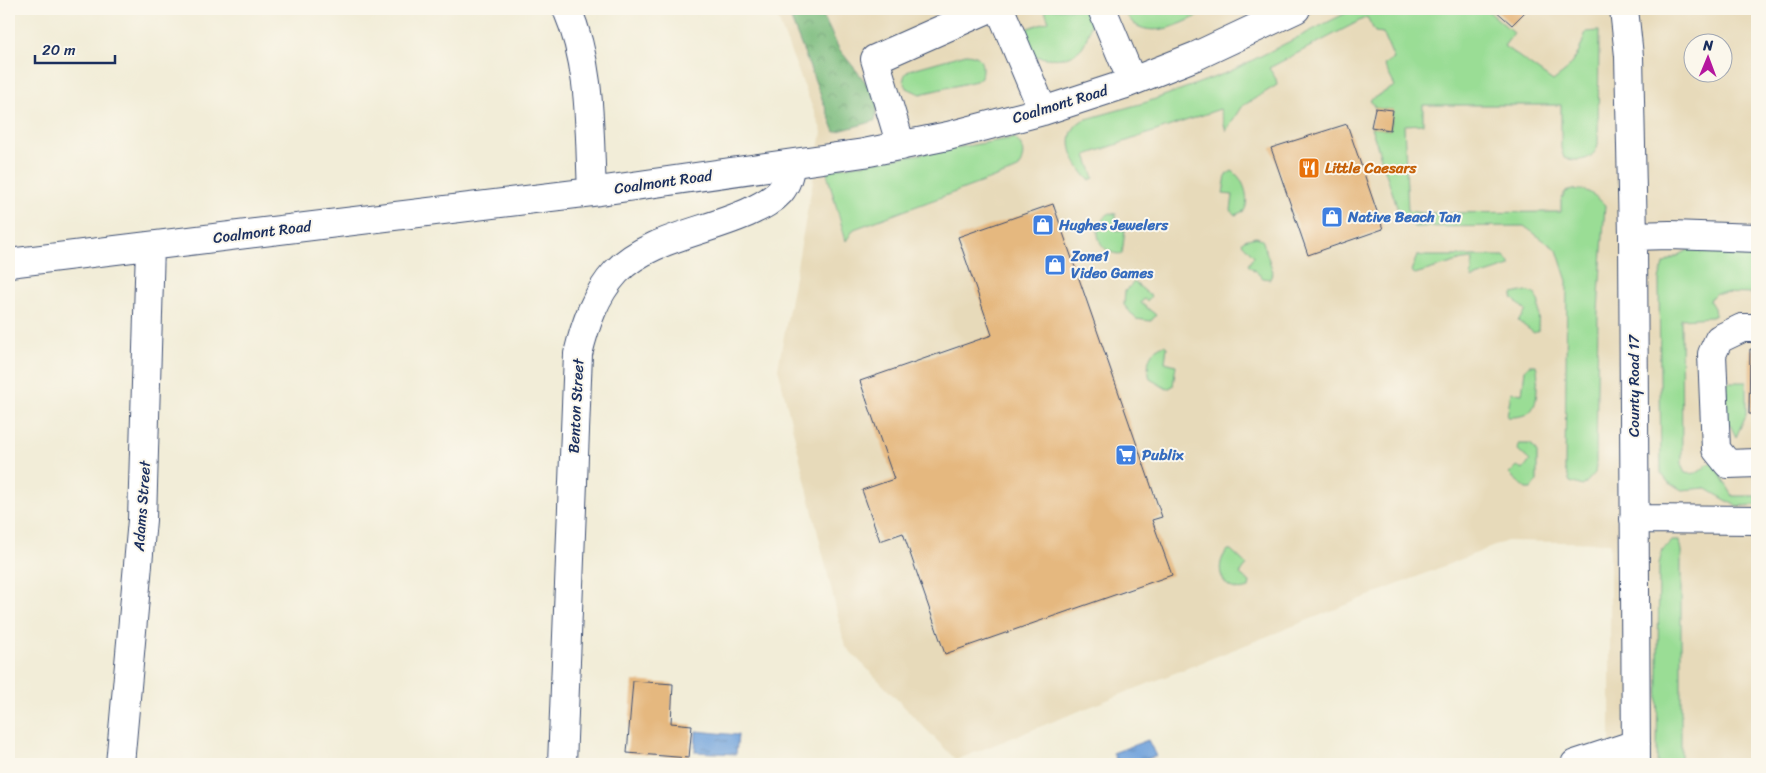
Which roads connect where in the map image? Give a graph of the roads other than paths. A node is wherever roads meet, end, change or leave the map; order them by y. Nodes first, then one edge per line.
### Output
1 (567, 9) edge
2 (988, 9) edge
3 (1000, 9) edge
4 (1102, 9) edge
5 (1296, 9) edge
6 (1624, 9) edge
7 (1132, 81) junction
8 (1043, 111) junction
9 (901, 146) junction
10 (791, 164) junction
11 (592, 192) junction
12 (1633, 236) junction
13 (1757, 238) edge
14 (150, 246) junction
15 (9, 263) edge
16 (1757, 328) edge
17 (1757, 463) edge
18 (1634, 520) junction
19 (1757, 520) edge
20 (1636, 754) edge
21 (120, 764) edge
22 (562, 764) edge
23 (1575, 764) edge

1 - 11 street
2 - 9 street
3 - 8 street
4 - 7 street
5 - 7 street, Coalmont Road
6 - 12 street, County Road 17
7 - 8 street, Coalmont Road
8 - 9 street, Coalmont Road
9 - 10 street, Coalmont Road
10 - 11 street, Coalmont Road
10 - 22 street, Benton Street
11 - 14 street, Coalmont Road
12 - 13 street
12 - 18 street, County Road 17
14 - 15 street, Coalmont Road
14 - 21 street, Adams Street
16 - 17 street
18 - 19 street
18 - 20 street, County Road 17
20 - 23 street

